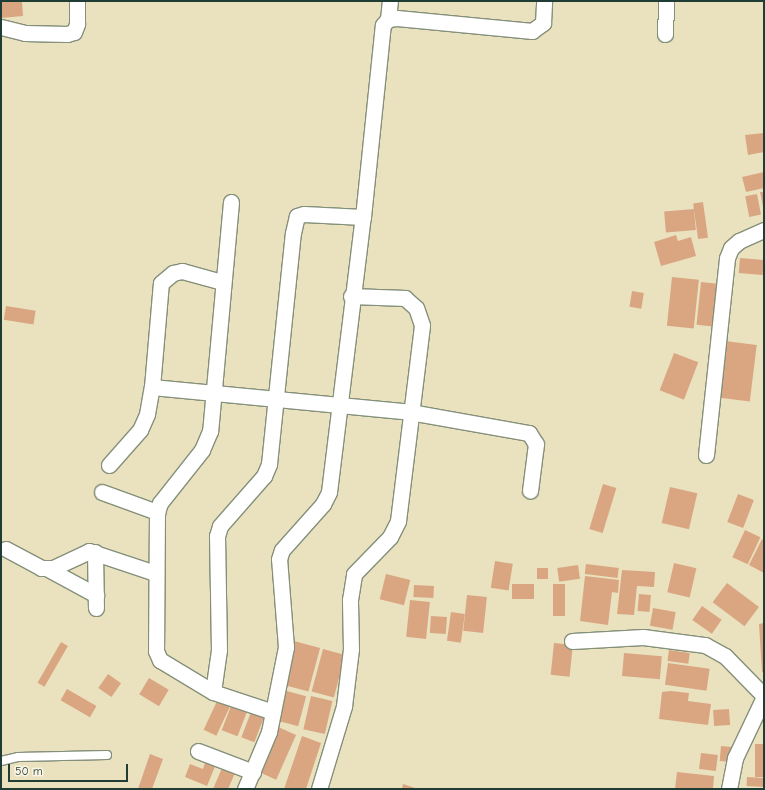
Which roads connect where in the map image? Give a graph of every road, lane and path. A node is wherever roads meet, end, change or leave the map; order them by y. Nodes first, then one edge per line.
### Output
1 (77, 1) edge
2 (390, 1) edge
3 (544, 1) edge
4 (666, 1) edge
5 (388, 19) junction
6 (1, 28) edge
7 (665, 34) dead end
8 (231, 202) dead end
9 (363, 217) junction
10 (764, 230) edge
11 (222, 282) junction
12 (352, 296) junction
13 (152, 387) junction
14 (214, 392) junction
15 (276, 398) junction
16 (339, 405) junction
17 (410, 412) junction
18 (706, 455) dead end
19 (109, 465) dead end
20 (530, 491) dead end
21 (102, 492) dead end
22 (157, 512) junction
23 (6, 549) dead end
24 (95, 552) junction
25 (48, 569) junction
26 (156, 573) junction
27 (572, 641) dead end
28 (213, 692) junction
29 (764, 697) edge
30 (273, 712) junction
31 (198, 751) dead end
32 (107, 755) dead end
33 (1, 761) edge
34 (253, 772) junction
35 (245, 789) edge
36 (319, 789) edge
37 (730, 789) edge

1 - 6 street
2 - 5 street
3 - 5 street
4 - 7 street
5 - 9 street
8 - 11 street
9 - 12 street
9 - 15 street
10 - 18 street
11 - 13 street
11 - 14 street
12 - 16 street
12 - 17 street
13 - 14 street
13 - 19 street
14 - 15 street
14 - 22 street
15 - 16 street
15 - 28 street
16 - 17 street
16 - 30 street
17 - 20 street
17 - 36 street
21 - 22 street
22 - 26 street
23 - 25 street
24 - 25 street
24 - 25 street
24 - 26 street
26 - 28 street
27 - 29 street
28 - 30 street
29 - 37 street
30 - 34 street
31 - 34 street
32 - 33 lane
34 - 35 street

